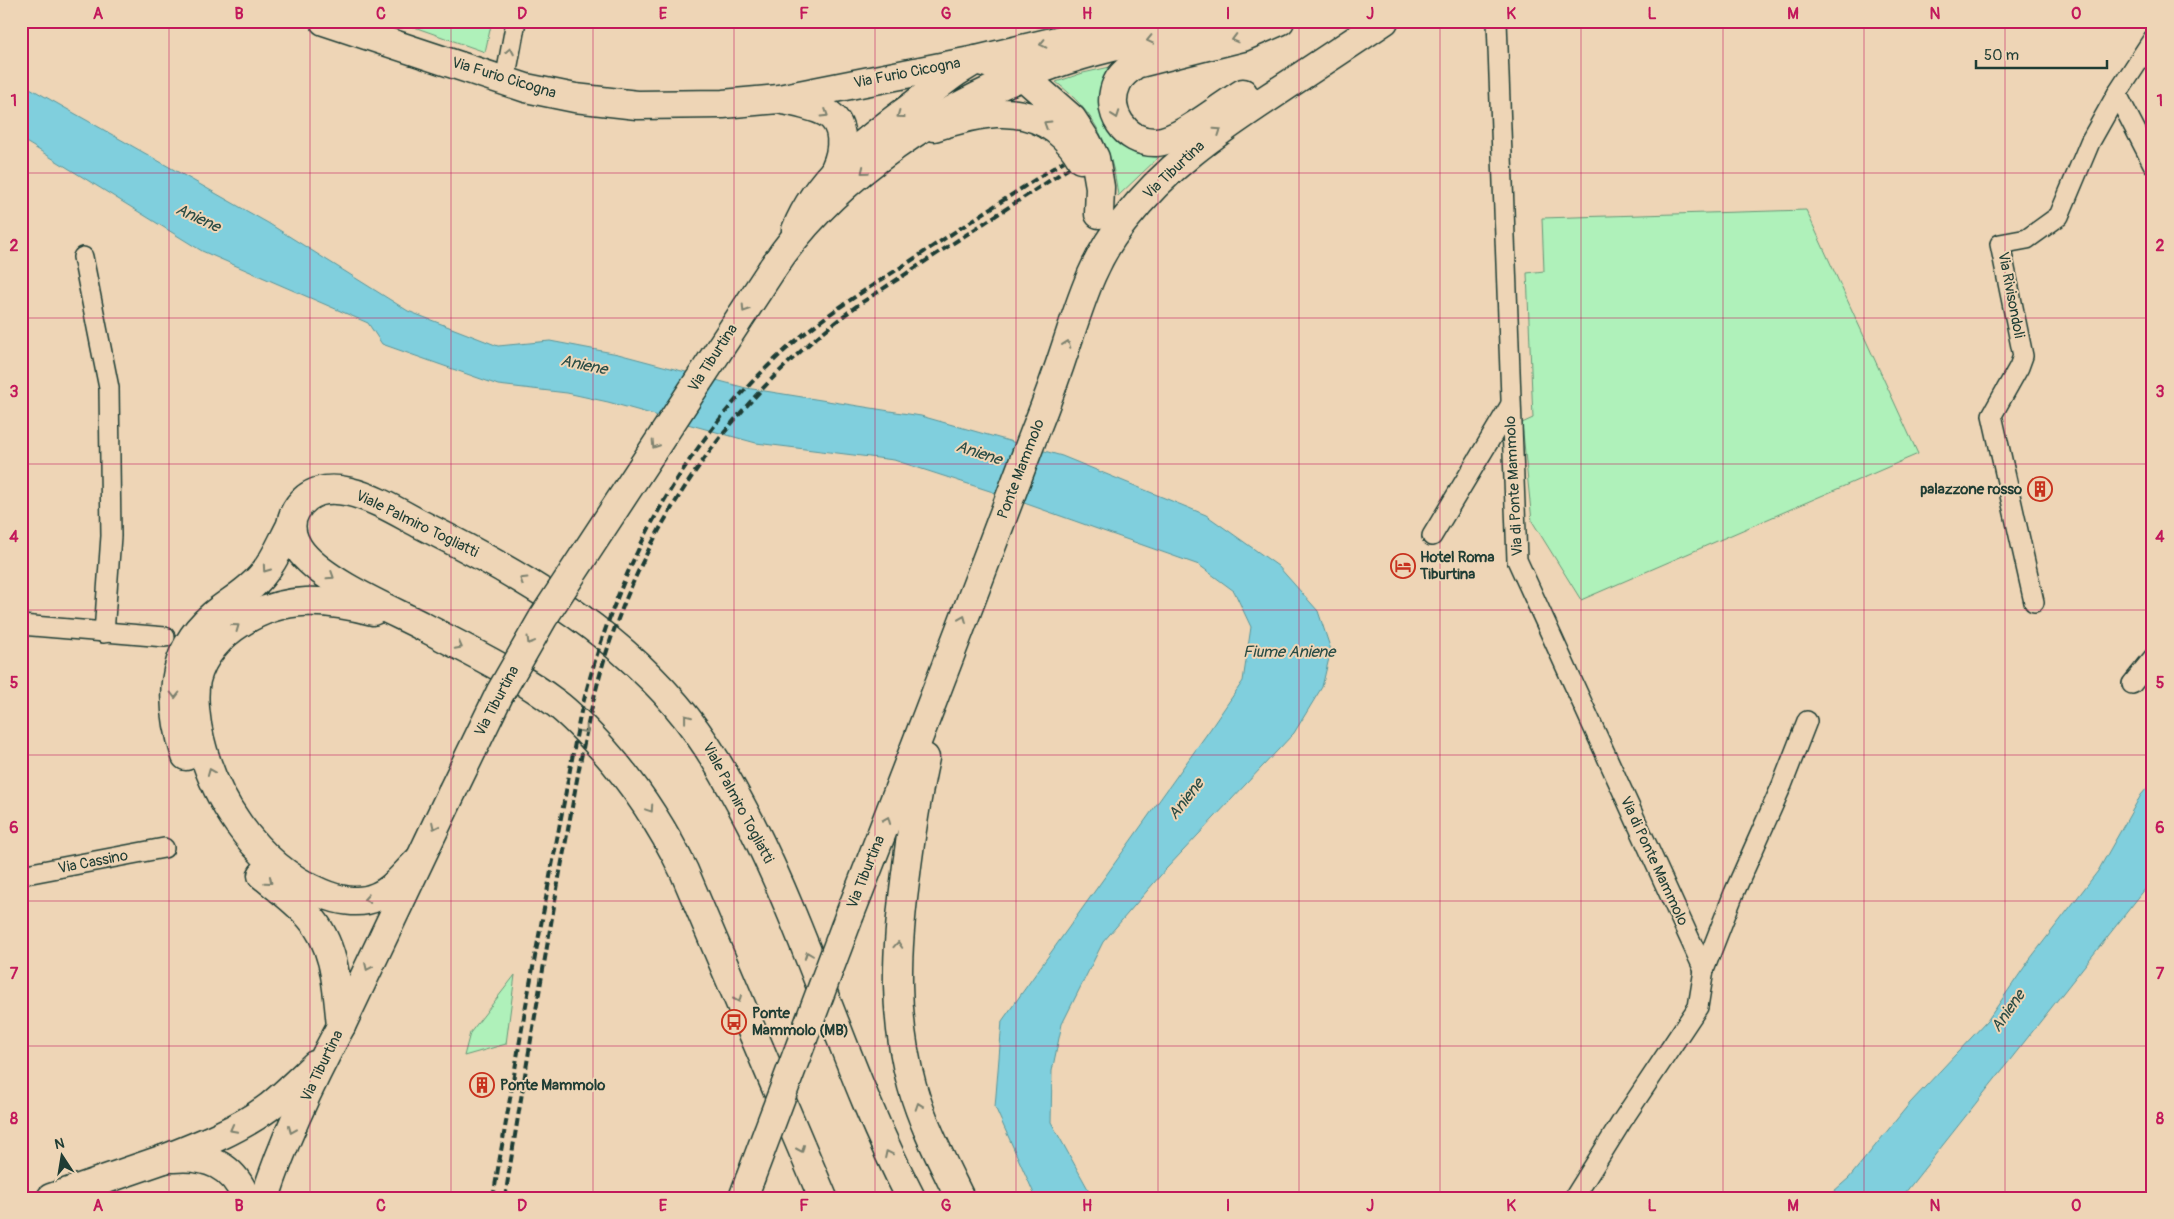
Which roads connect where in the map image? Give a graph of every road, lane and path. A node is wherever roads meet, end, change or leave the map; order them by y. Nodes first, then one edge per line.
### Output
1 (324, 21) edge
2 (516, 21) edge
3 (1141, 21) edge
4 (1232, 21) edge
5 (1280, 21) edge
6 (1383, 21) edge
7 (1497, 21) edge
8 (1085, 28) edge
9 (2153, 39) edge
10 (976, 60) junction
11 (1023, 76) junction
12 (505, 81) junction
13 (2117, 94) junction
14 (780, 99) junction
15 (918, 132) junction
16 (2153, 164) edge
17 (835, 169) junction
18 (1099, 214) junction
19 (792, 239) junction
20 (84, 257) dead end
21 (1089, 277) junction
22 (1051, 390) joint
23 (1510, 406) junction
24 (290, 527) junction
25 (1432, 536) dead end
26 (992, 548) joint
27 (2034, 602) dead end
28 (416, 623) junction
29 (21, 625) edge
30 (104, 633) junction
31 (165, 637) dead end
32 (2153, 658) edge
33 (948, 659) junction
34 (2132, 684) dead end
35 (1807, 721) dead end
36 (164, 848) dead end
37 (419, 860) junction
38 (21, 875) edge
39 (1704, 970) junction
40 (341, 1026) junction
41 (325, 1055) junction
42 (164, 1159) junction
43 (747, 1191) edge
44 (51, 1198) edge
45 (246, 1198) edge
46 (265, 1198) edge
47 (823, 1198) edge
48 (911, 1198) edge
49 (960, 1198) edge
50 (1574, 1198) edge

1 - 12 main road, Via Furio Cicogna
12 -> 2 street
3 - 8 main road, Via Tiburtina
4 -> 11 main road, Via Tiburtina
5 -> 6 main road
21 -> 6 main road, Via Tiburtina
7 - 23 street, Via di Ponte Mammolo
8 -> 10 main road, Via Tiburtina
9 - 13 street, Via Rivisondoli
10 - 11 main road
10 - 14 main road, Via Furio Cicogna
10 -> 17 main road, Via Tiburtina
11 - 15 main road, Via Tiburtina
11 - 18 main road
12 - 14 main road, Via Furio Cicogna
13 - 16 street
13 - 27 street, Via Rivisondoli
14 -> 17 main road, Via Furio Cicogna
18 -> 15 main road
15 -> 19 main road, Via Tiburtina
17 - 19 main road, Via Tiburtina
18 - 21 main road
19 -> 37 main road, Via Tiburtina, bridge
20 - 30 street
22 -> 21 main road, Via Tiburtina
22 - 26 main road, Ponte Mammolo
23 - 25 street
23 - 39 street, Via di Ponte Mammolo
24 -> 28 main road
24 -> 40 main road, Viale Palmiro Togliatti
48 -> 24 main road, Viale Palmiro Togliatti
33 -> 26 main road, Via Tiburtina
37 -> 28 main road
28 -> 47 main road
29 - 30 street
30 - 31 street
32 - 34 street
43 -> 33 main road, Via Tiburtina, bridge
49 -> 33 main road
35 - 39 street
36 - 38 street, Via Cassino
37 -> 40 main road, Via Tiburtina
39 - 50 street
40 - 41 main road, Via Tiburtina
41 -> 42 main road
41 -> 46 main road, Via Tiburtina
42 - 44 main road
42 - 45 main road

